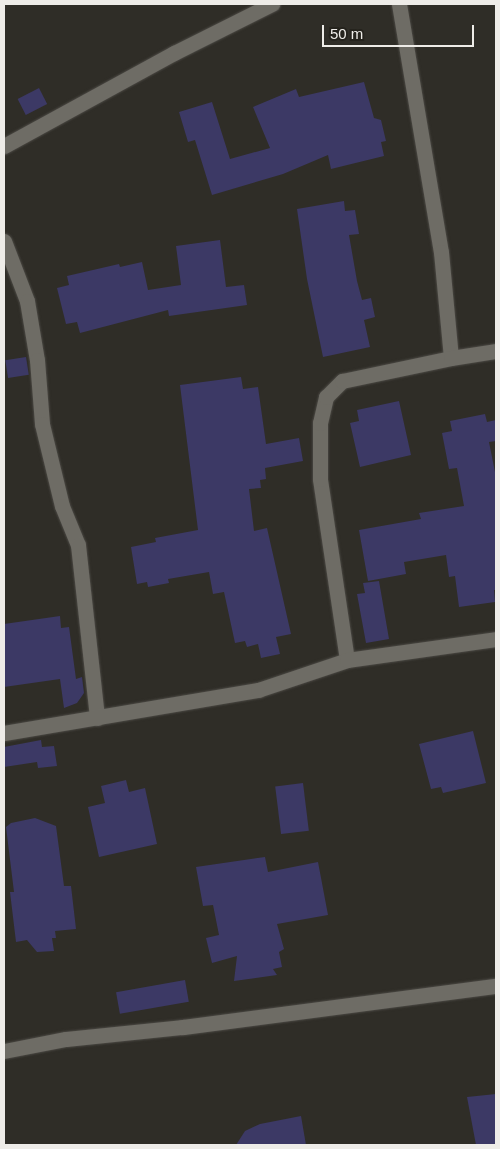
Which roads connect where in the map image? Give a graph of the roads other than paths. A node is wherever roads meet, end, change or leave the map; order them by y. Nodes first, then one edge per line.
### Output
1 (272, 4) edge
2 (399, 4) edge
3 (4, 146) edge
4 (4, 241) edge
5 (496, 351) edge
6 (451, 358) junction
7 (496, 639) edge
8 (347, 660) junction
9 (97, 718) junction
10 (4, 734) edge
11 (496, 986) edge
12 (4, 1051) edge

1 - 3 street
2 - 6 street
4 - 9 street
5 - 6 street
6 - 8 street
7 - 8 street
8 - 9 street
9 - 10 street
11 - 12 street

